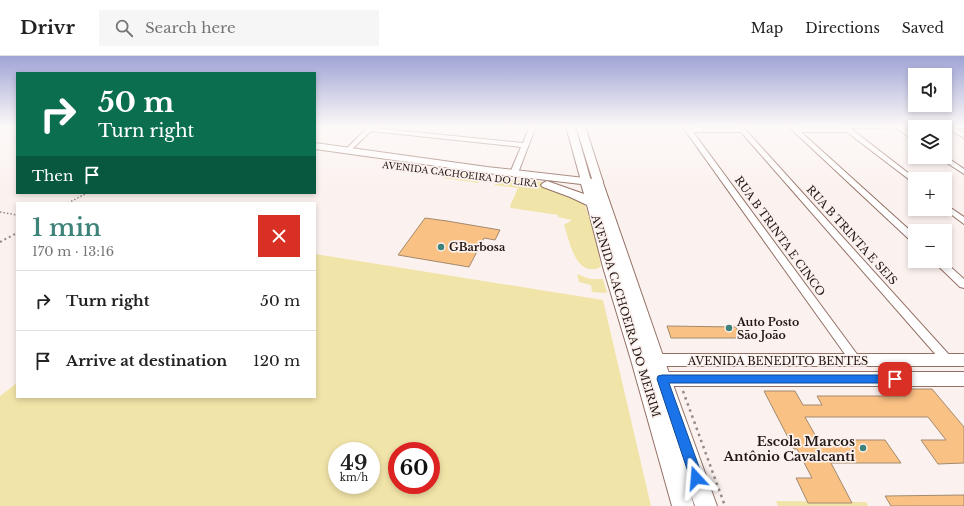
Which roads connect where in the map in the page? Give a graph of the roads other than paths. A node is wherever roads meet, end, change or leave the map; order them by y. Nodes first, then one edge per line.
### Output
1 (323, 147) edge
2 (351, 147) edge
3 (525, 147) edge
4 (577, 147) edge
5 (583, 147) edge
6 (701, 147) edge
7 (758, 147) edge
8 (814, 147) edge
9 (870, 147) edge
10 (348, 150) junction
11 (316, 155) edge
12 (952, 164) edge
13 (964, 172) edge
14 (514, 173) junction
15 (908, 176) edge
16 (588, 181) junction
17 (550, 183) junction
18 (592, 203) junction
19 (952, 212) edge
20 (964, 221) edge
21 (908, 234) edge
22 (946, 268) edge
23 (964, 285) edge
24 (956, 360) edge
25 (856, 361) junction
26 (651, 369) junction
27 (964, 379) edge
28 (683, 506) edge
29 (706, 506) edge

1 - 10 main road, AVENIDA CACHOEIRA DO LIRA
2 - 10 street
3 - 14 street
4 - 16 street, AVENIDA CACHOEIRA DO MEIRIM
5 - 16 street, AVENIDA CACHOEIRA DO MEIRIM
6 - 25 street, RUA B TRINTA E CINCO
7 - 24 street, RUA B TRINTA E SEIS
8 - 21 street
9 - 15 street
10 - 14 main road, AVENIDA CACHOEIRA DO LIRA
11 - 17 main road, AVENIDA CACHOEIRA DO LIRA
12 - 13 street
14 - 17 main road, AVENIDA CACHOEIRA DO LIRA
16 - 17 main road, AVENIDA CACHOEIRA DO LIRA
16 - 18 main road, AVENIDA CACHOEIRA DO MEIRIM
16 - 26 main road, AVENIDA CACHOEIRA DO MEIRIM
17 - 18 main road
18 - 26 main road, AVENIDA CACHOEIRA DO MEIRIM
19 - 20 street
22 - 23 street
24 - 25 street, AVENIDA BENEDITO BENTES
25 - 26 street, AVENIDA BENEDITO BENTES
26 - 27 street, AVENIDA BENEDITO BENTES
26 - 28 main road, AVENIDA CACHOEIRA DO MEIRIM
26 - 29 main road, AVENIDA CACHOEIRA DO MEIRIM

